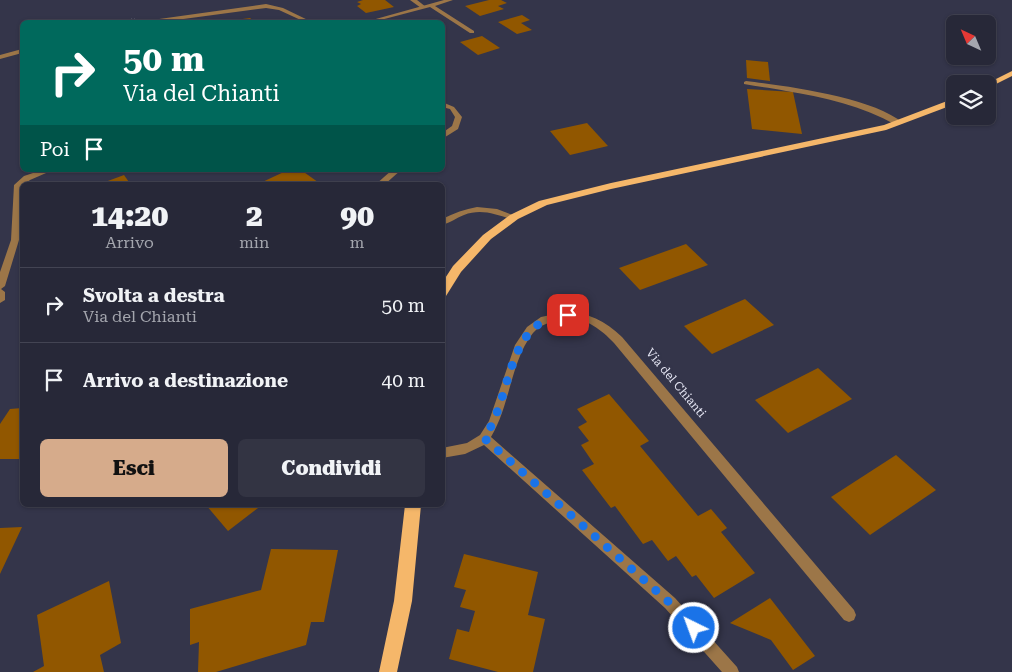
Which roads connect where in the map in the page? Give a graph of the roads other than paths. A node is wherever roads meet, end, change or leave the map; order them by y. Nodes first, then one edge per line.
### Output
1 (412, 0) edge
2 (450, 0) edge
3 (430, 5) junction
4 (423, 7) junction
5 (166, 20) edge
6 (305, 20) edge
7 (375, 20) edge
8 (472, 32) dead end
9 (20, 52) edge
10 (0, 57) edge
11 (1012, 72) edge
12 (996, 81) edge
13 (746, 83) dead end
14 (946, 105) edge
15 (445, 106) edge
16 (899, 123) junction
17 (445, 135) edge
18 (44, 172) edge
19 (395, 172) edge
20 (22, 182) edge
21 (383, 182) edge
22 (20, 183) edge
23 (514, 217) junction
24 (445, 221) edge
25 (0, 286) edge
26 (445, 288) edge
27 (0, 292) edge
28 (0, 300) edge
29 (484, 438) junction
30 (445, 453) edge
31 (413, 507) edge
32 (849, 615) dead end
33 (388, 672) edge
34 (732, 672) edge

1 - 4 street
2 - 3 street
3 - 4 street
3 - 8 street
4 - 7 street
5 - 6 street
9 - 10 street
11 - 12 main road
13 - 16 street
14 - 16 main road
15 - 17 street
16 - 23 main road
18 - 20 street
19 - 21 street
22 - 25 street
23 - 24 street
23 - 26 main road
27 - 28 street
29 - 30 street
29 - 32 street, Via del Chianti
29 - 34 street
31 - 33 main road

